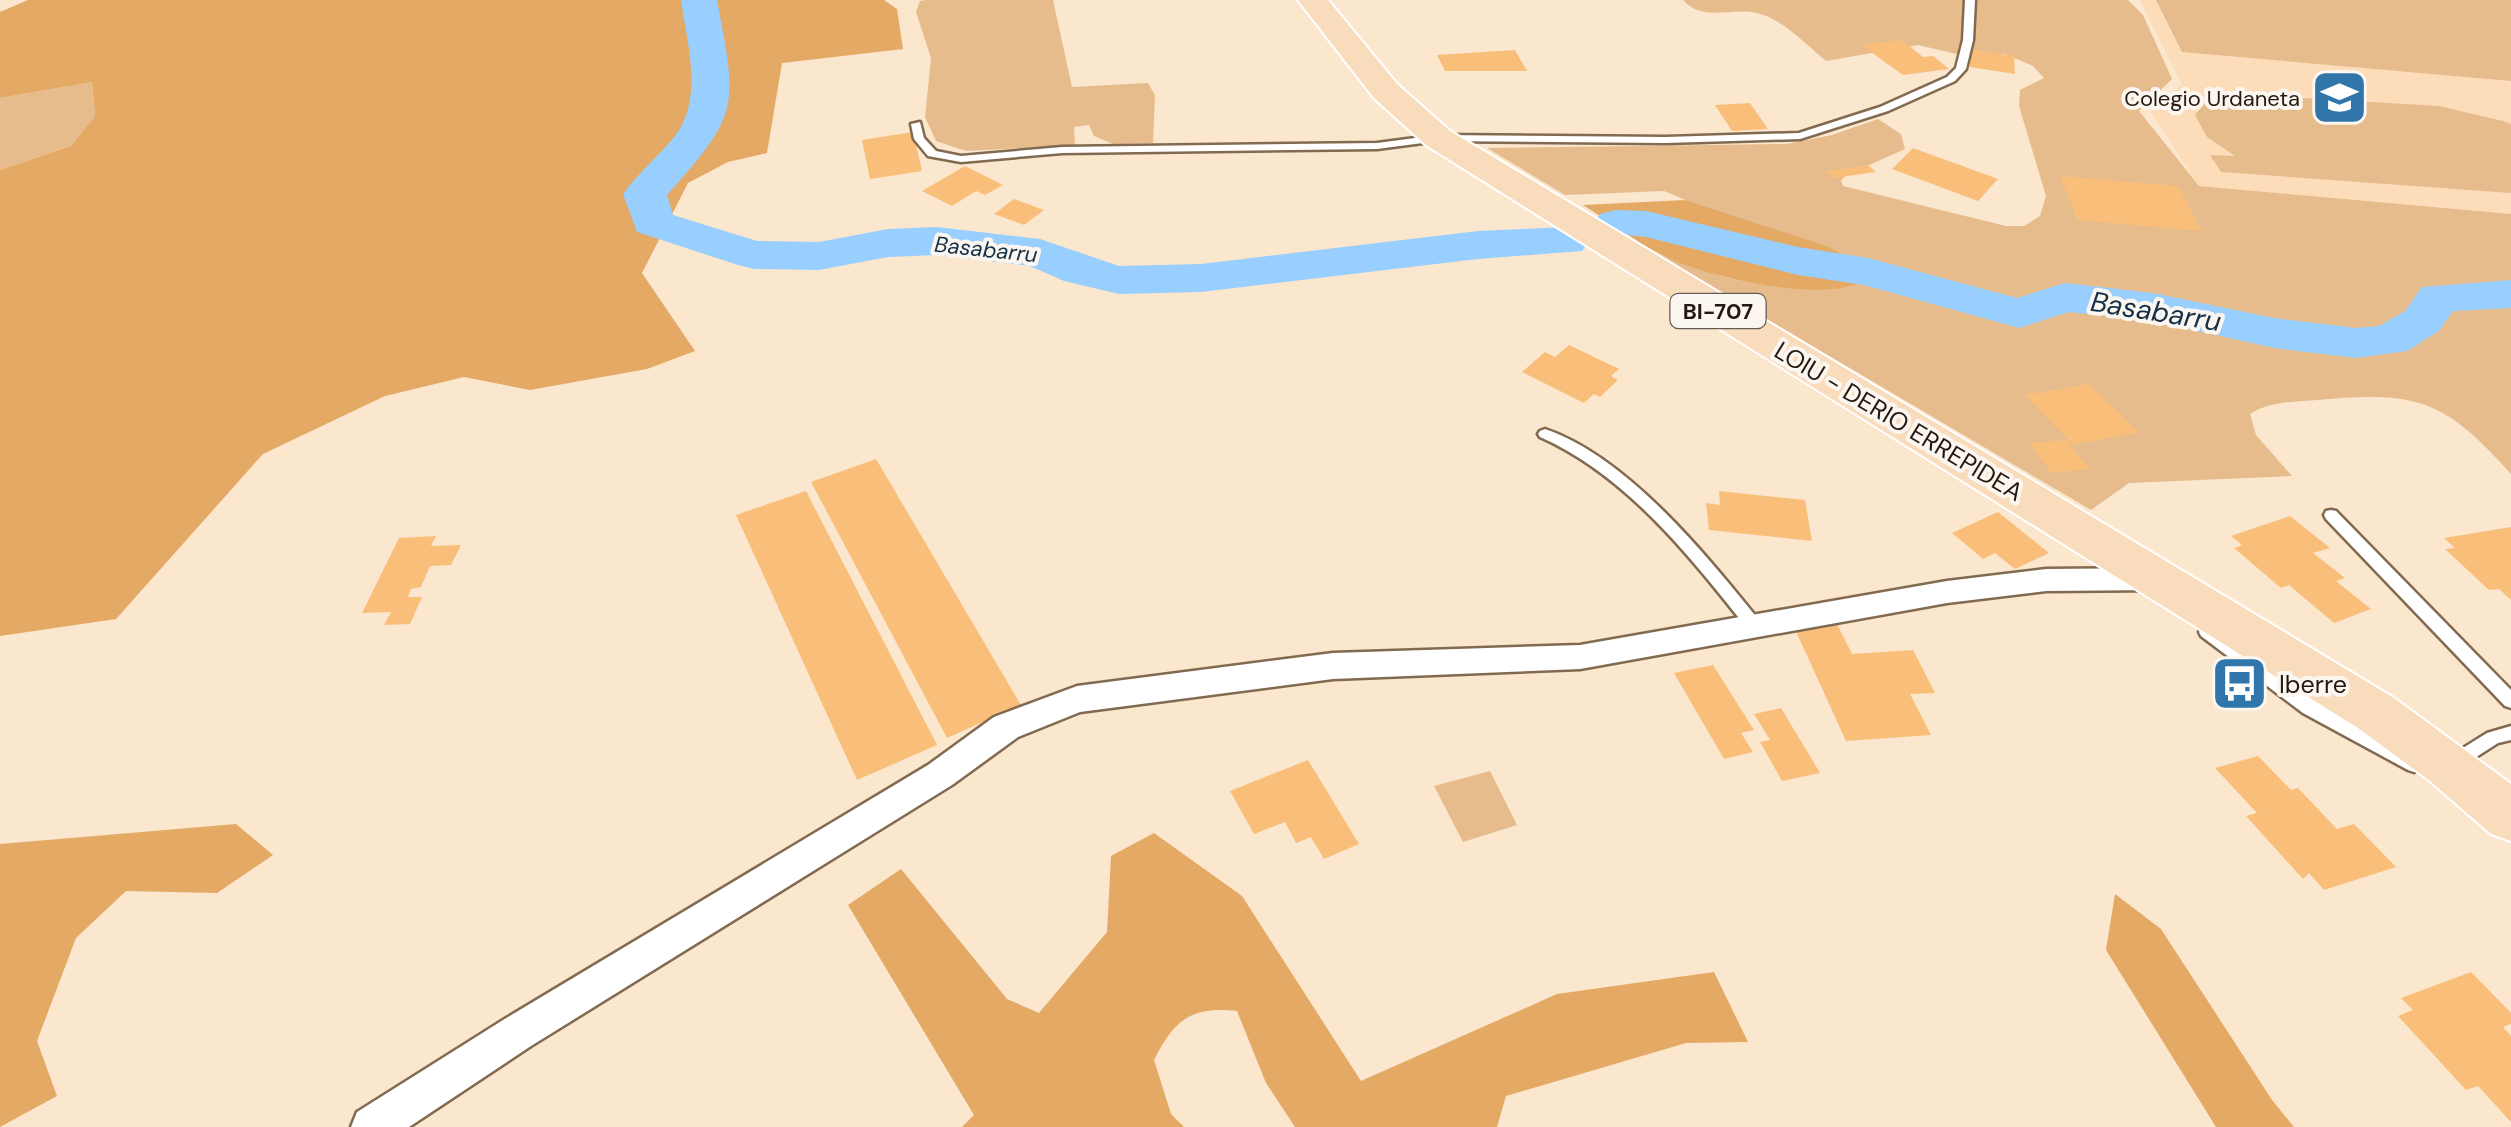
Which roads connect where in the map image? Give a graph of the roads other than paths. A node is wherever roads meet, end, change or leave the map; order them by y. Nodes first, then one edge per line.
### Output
1 (1313, 0) edge
2 (1970, 0) edge
3 (916, 124) dead end
4 (1438, 138) junction
5 (1545, 434) dead end
6 (2331, 515) dead end
7 (2159, 580) junction
8 (1756, 628) junction
9 (2511, 702) edge
10 (2511, 733) edge
11 (2449, 765) junction
12 (2511, 816) edge
13 (372, 1127) edge

1 - 4 main road, LOIU - DERIO ERREPIDEA / BI-707
2 - 4 lane
3 - 4 lane
4 - 7 main road, LOIU - DERIO ERREPIDEA / BI-707
5 - 8 lane
6 - 9 lane
7 - 8 street
7 - 11 main road, LOIU - DERIO ERREPIDEA / BI-707
8 - 13 street
10 - 11 lane
11 - 12 main road, LOIU - DERIO ERREPIDEA / BI-707

